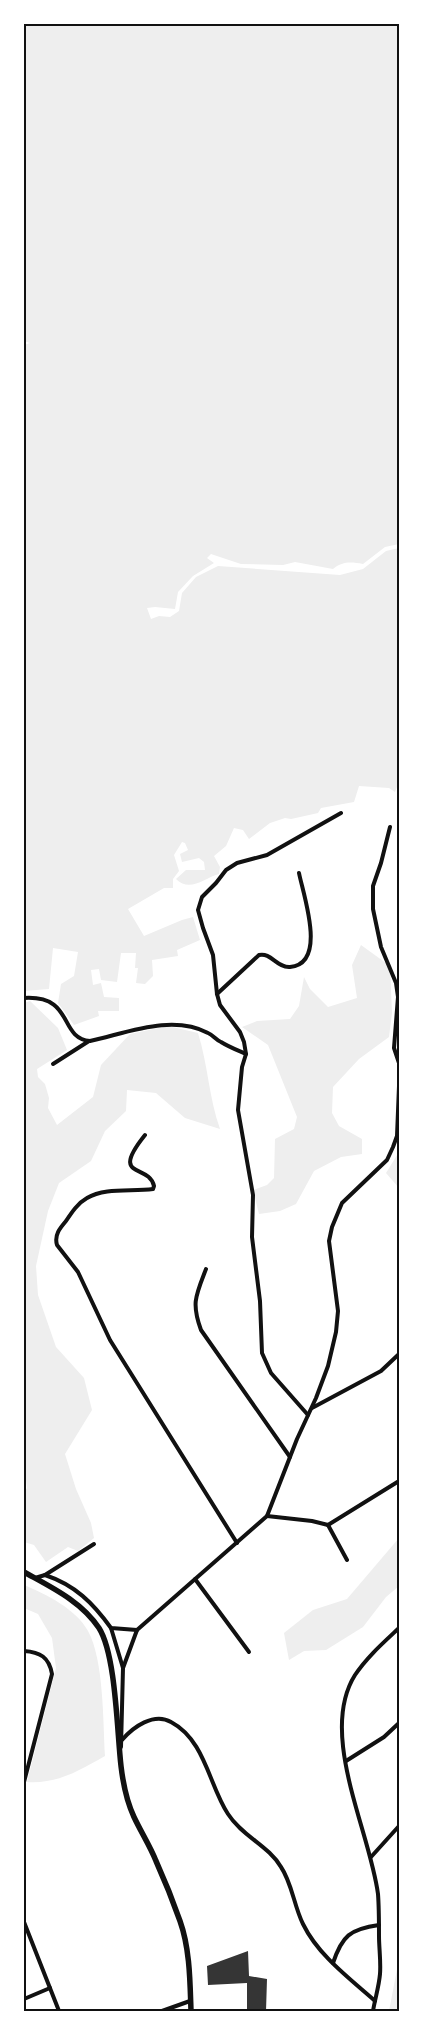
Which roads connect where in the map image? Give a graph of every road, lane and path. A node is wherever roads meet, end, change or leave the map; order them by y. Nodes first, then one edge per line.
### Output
1 (341, 812) dead end
2 (390, 827) dead end
3 (299, 873) dead end
4 (217, 994) junction
5 (24, 998) edge
6 (90, 1041) junction
7 (246, 1054) junction
8 (399, 1063) edge
9 (52, 1064) dead end
10 (399, 1086) edge
11 (145, 1135) dead end
12 (206, 1269) dead end
13 (399, 1354) edge
14 (312, 1408) junction
15 (308, 1415) junction
16 (290, 1456) junction
17 (399, 1481) edge
18 (267, 1516) junction
19 (328, 1525) junction
20 (237, 1543) junction
21 (94, 1544) dead end
22 (347, 1560) dead end
23 (24, 1572) edge
24 (46, 1574) junction
25 (35, 1578) junction
26 (195, 1579) junction
27 (111, 1628) junction
28 (399, 1628) edge
29 (137, 1630) junction
30 (24, 1651) edge
31 (249, 1652) dead end
32 (123, 1668) junction
33 (399, 1723) edge
34 (122, 1740) junction
35 (120, 1757) junction
36 (346, 1761) junction
37 (24, 1782) edge
38 (399, 1826) edge
39 (371, 1857) junction
40 (24, 1922) edge
41 (379, 1925) junction
42 (334, 1963) junction
43 (50, 1988) junction
44 (24, 1999) edge
45 (190, 2001) junction
46 (375, 2001) junction
47 (58, 2011) edge
48 (162, 2011) edge
49 (191, 2011) edge
50 (373, 2011) edge

1 - 4 street
2 - 8 street
3 - 4 street
4 - 7 street
5 - 6 street
6 - 7 street
6 - 9 street
7 - 15 street
10 - 14 street
11 - 20 street
12 - 16 street
13 - 14 street
14 - 15 street
15 - 16 street
16 - 18 street
17 - 19 street
18 - 19 street
18 - 20 street
19 - 22 street
20 - 26 street
21 - 24 street
23 - 25 main road
24 - 25 street
24 - 27 street
25 - 35 main road
26 - 29 street
26 - 31 street
27 - 29 street
27 - 32 street
28 - 36 street
29 - 32 street
30 - 37 street
32 - 34 street
33 - 36 street
34 - 35 street
34 - 42 street
35 - 45 main road
36 - 39 street
38 - 39 street
39 - 41 street
40 - 43 street
41 - 42 street
41 - 46 street
42 - 46 street
43 - 44 street
43 - 47 street
45 - 48 street
45 - 49 main road
46 - 50 street

